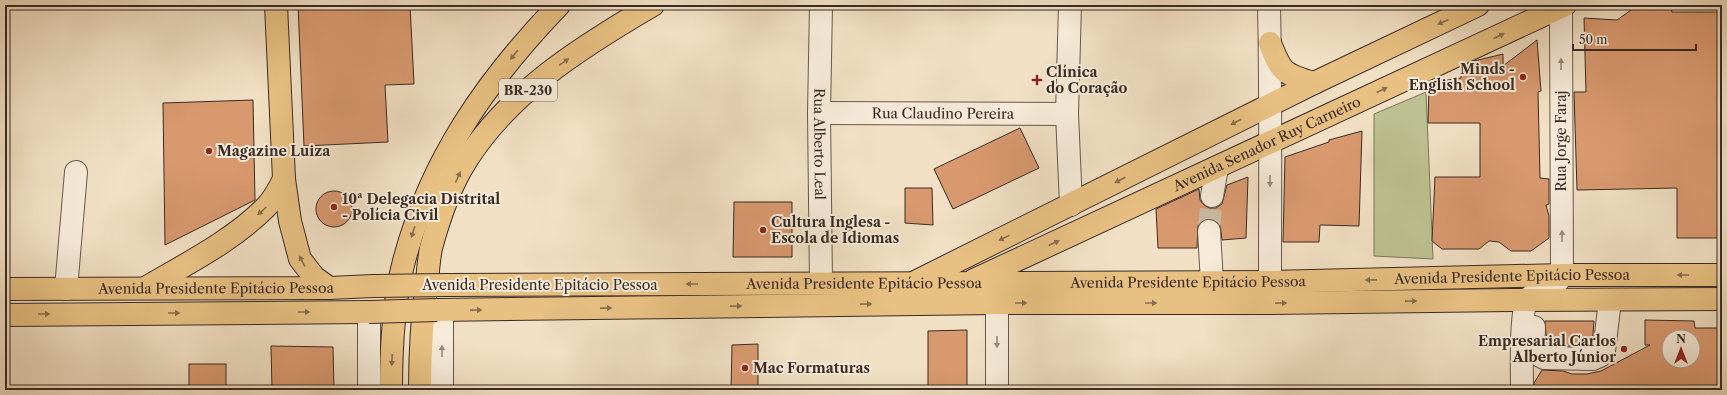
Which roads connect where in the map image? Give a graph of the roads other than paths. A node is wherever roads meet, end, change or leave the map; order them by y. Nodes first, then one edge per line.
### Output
1 (276, 5) edge
2 (559, 5) edge
3 (653, 5) edge
4 (821, 5) edge
5 (1070, 5) edge
6 (1269, 5) edge
7 (1478, 5) edge
8 (1562, 6) edge
9 (1270, 43) junction
10 (1314, 83) junction
11 (1271, 104) junction
12 (819, 113) junction
13 (1067, 114) junction
14 (1270, 142) junction
15 (1217, 168) junction
16 (76, 172) dead end
17 (284, 179) junction
18 (1212, 196) tunnel mouth
19 (1071, 205) junction
20 (1209, 231) tunnel mouth
21 (1562, 274) junction
22 (1722, 275) edge
23 (1512, 276) junction
24 (968, 282) junction
25 (1212, 282) junction
26 (1270, 282) junction
27 (821, 283) junction
28 (913, 283) junction
29 (146, 288) junction
30 (329, 288) junction
31 (5, 289) edge
32 (66, 289) junction
33 (1722, 299) edge
34 (1524, 300) junction
35 (1610, 300) junction
36 (940, 303) junction
37 (997, 303) junction
38 (440, 310) junction
39 (369, 312) junction
40 (5, 315) edge
41 (369, 390) edge
42 (391, 390) edge
43 (420, 390) edge
44 (442, 390) edge
45 (997, 390) edge
46 (1522, 390) edge

1 - 17 main road
2 -> 42 main road, BR-230
43 -> 3 main road, BR-230
4 - 12 street, Rua Alberto Leal
5 - 13 street
6 - 9 street
7 -> 10 main road
14 -> 8 main road, Avenida Senador Ruy Carneiro
21 -> 8 street, Rua Jorge Faraj
9 - 10 main road
9 - 11 street
10 - 11 main road
11 - 14 street
11 -> 19 main road
12 - 13 street, Rua Claudino Pereira
12 - 27 street, Rua Alberto Leal
13 - 19 street
14 - 15 main road, Avenida Senador Ruy Carneiro
14 -> 26 street
15 - 18 street
24 -> 15 main road, Avenida Senador Ruy Carneiro
16 - 32 street
17 -> 29 main road
30 -> 17 main road
19 -> 28 main road
20 - 25 street
22 -> 21 main road, Avenida Presidente Epitácio Pessoa
21 - 23 main road, Avenida Presidente Epitácio Pessoa
21 - 34 street
23 -> 26 main road, Avenida Presidente Epitácio Pessoa
23 - 34 main road
24 - 25 main road, Avenida Presidente Epitácio Pessoa
24 - 28 main road, Avenida Presidente Epitácio Pessoa
24 - 36 main road
25 - 26 main road, Avenida Presidente Epitácio Pessoa
27 - 28 main road, Avenida Presidente Epitácio Pessoa
27 -> 30 main road, Avenida Presidente Epitácio Pessoa, bridge
29 - 30 main road, Avenida Presidente Epitácio Pessoa
29 - 32 main road, Avenida Presidente Epitácio Pessoa
31 - 32 main road, Avenida Presidente Epitácio Pessoa
33 - 35 main road, Avenida Presidente Epitácio Pessoa
34 - 35 main road, Avenida Presidente Epitácio Pessoa
34 - 35 street
37 -> 34 main road, Avenida Presidente Epitácio Pessoa
34 - 46 street
36 - 37 main road, Avenida Presidente Epitácio Pessoa
38 -> 36 main road, Avenida Presidente Epitácio Pessoa
37 -> 45 street
38 - 39 main road, Avenida Presidente Epitácio Pessoa, bridge
44 -> 38 street
40 -> 39 main road, Avenida Presidente Epitácio Pessoa
39 - 41 street

